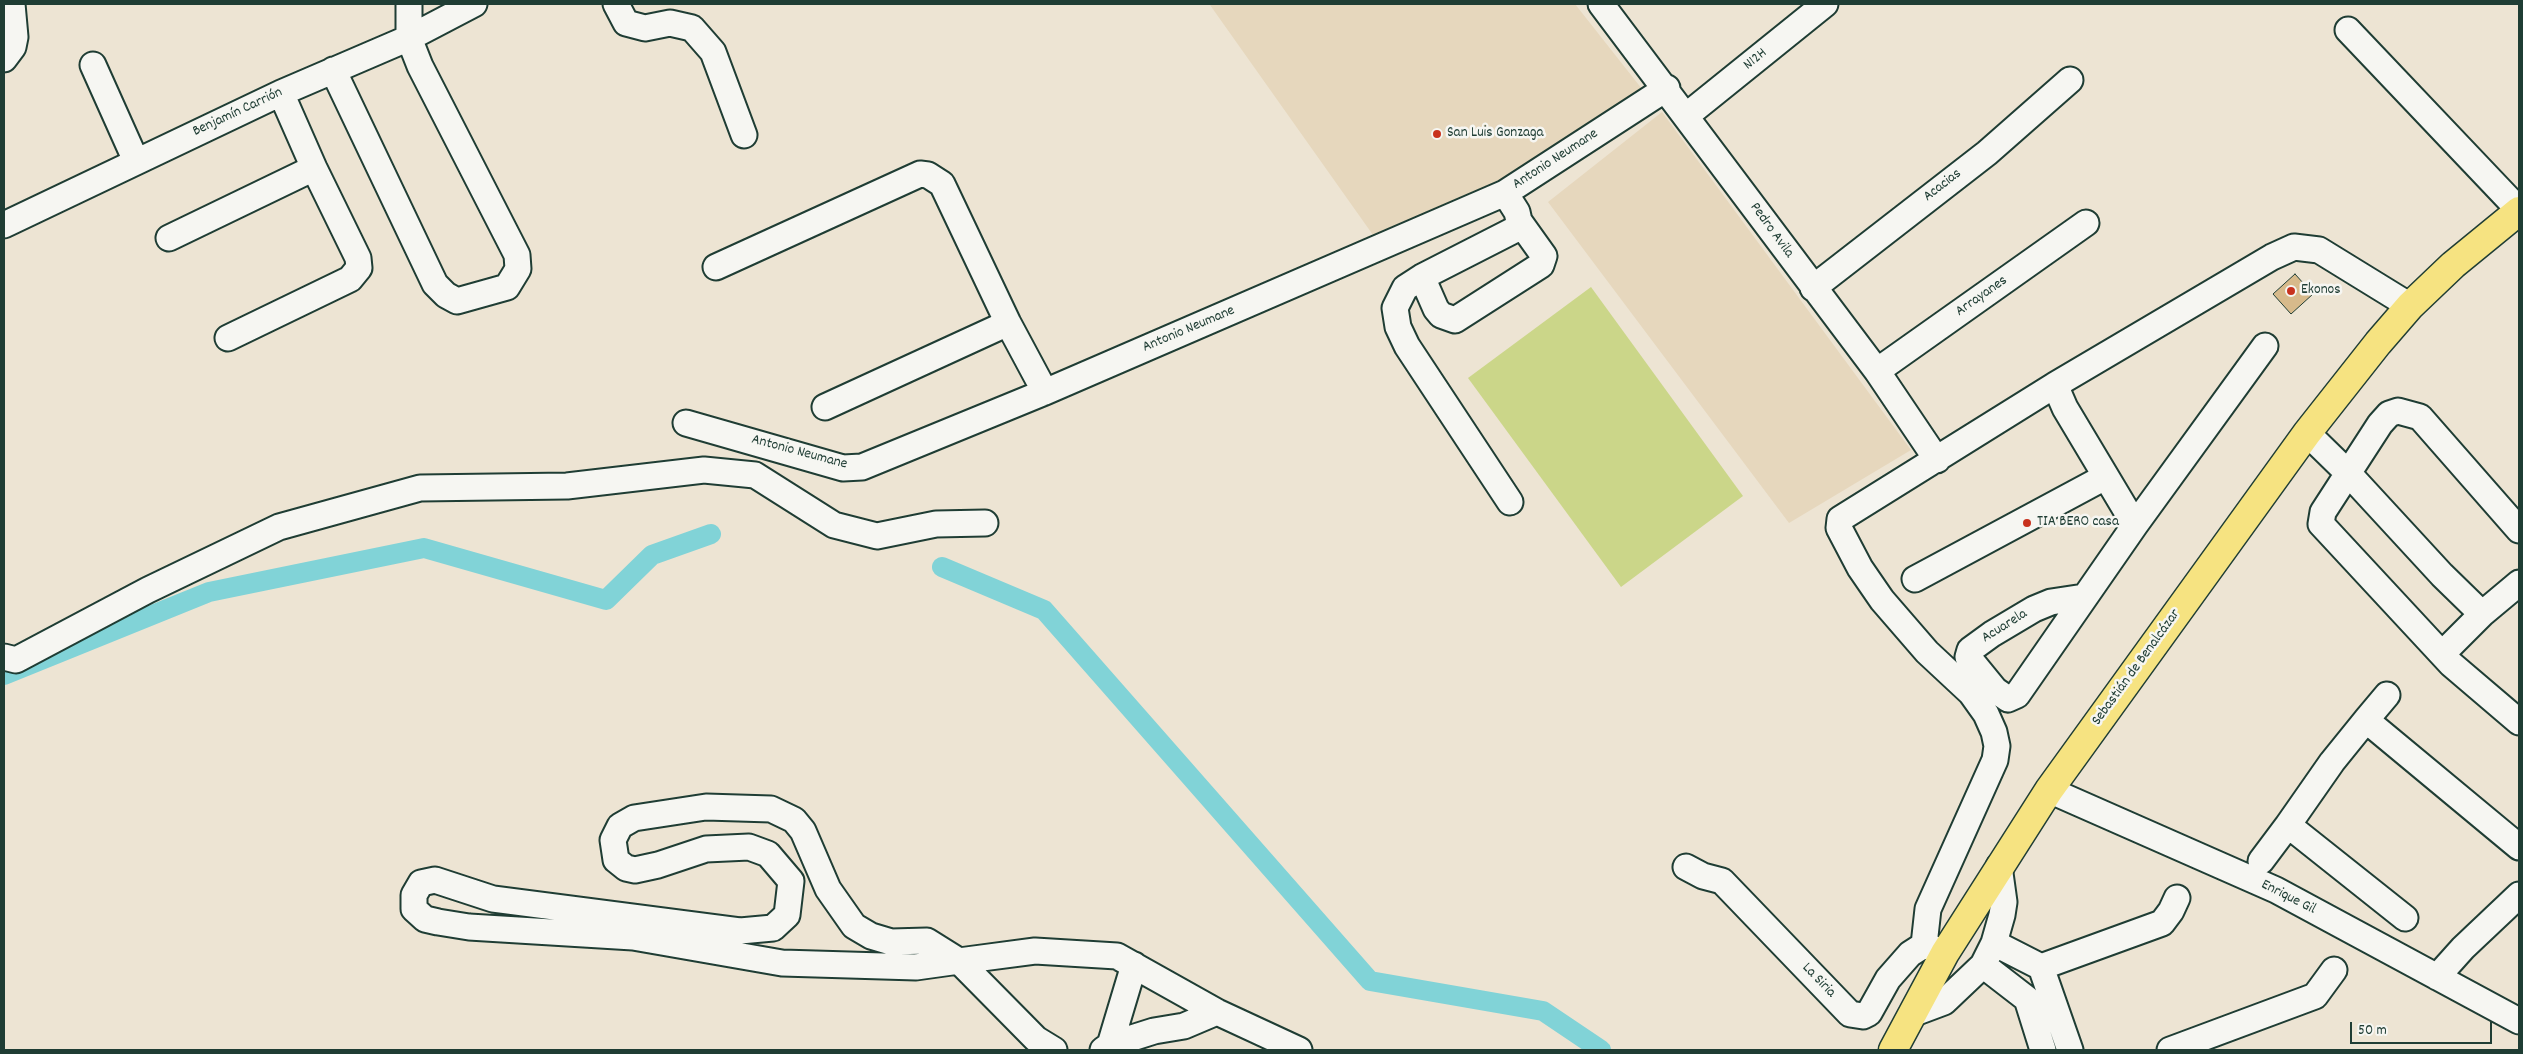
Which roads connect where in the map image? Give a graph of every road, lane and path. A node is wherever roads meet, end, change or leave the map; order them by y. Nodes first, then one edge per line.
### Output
1 (12, 4) edge
2 (409, 4) edge
3 (474, 4) edge
4 (616, 4) edge
5 (1825, 4) edge
6 (1612, 7) edge
7 (2348, 30) dead end
8 (409, 38) junction
9 (4, 59) edge
10 (93, 65) dead end
11 (333, 70) junction
12 (2070, 80) dead end
13 (1666, 88) junction
14 (281, 93) junction
15 (1686, 116) junction
16 (744, 135) dead end
17 (136, 161) junction
18 (314, 168) junction
19 (1506, 194) junction
20 (2519, 210) edge
21 (1519, 220) junction
22 (2086, 223) dead end
23 (4, 225) edge
24 (169, 238) dead end
25 (716, 267) dead end
26 (1422, 277) junction
27 (1813, 288) junction
28 (2410, 306) junction
29 (1008, 323) junction
30 (228, 338) dead end
31 (2265, 346) dead end
32 (1877, 371) junction
33 (2055, 385) junction
34 (1045, 392) junction
35 (825, 406) dead end
36 (686, 423) dead end
37 (2306, 433) junction
38 (1936, 460) junction
39 (2348, 473) junction
40 (2106, 478) junction
41 (1510, 502) dead end
42 (986, 523) dead end
43 (2135, 525) junction
44 (2519, 530) edge
45 (1915, 579) dead end
46 (2519, 583) edge
47 (2084, 597) junction
48 (2482, 614) junction
49 (2442, 654) junction
50 (4, 657) edge
51 (2388, 695) dead end
52 (2366, 720) junction
53 (2519, 722) edge
54 (2049, 790) junction
55 (2288, 825) junction
56 (2519, 847) edge
57 (2261, 860) dead end
58 (1999, 866) junction
59 (1686, 867) dead end
60 (2519, 895) edge
61 (2177, 898) dead end
62 (2405, 918) dead end
63 (1994, 943) junction
64 (1934, 949) junction
65 (959, 961) junction
66 (1983, 965) junction
67 (1134, 966) junction
68 (2041, 967) junction
69 (2334, 970) dead end
70 (2437, 977) junction
71 (1217, 1012) junction
72 (1912, 1014) junction
73 (2519, 1021) edge
74 (1106, 1048) edge
75 (1054, 1050) edge
76 (1298, 1050) edge
77 (1893, 1050) edge
78 (2043, 1050) edge
79 (2070, 1050) edge
80 (2170, 1050) edge

1 - 9 street
2 - 8 street
3 - 8 street, Benjamín Carrión
4 - 16 street
5 - 15 street, N12H
6 - 13 street, Pedro Avila
7 - 20 street
8 - 11 street, Benjamín Carrión
8 - 11 street
10 - 17 street
11 - 14 street, Benjamín Carrión
12 - 27 street, Acacias
13 - 15 street, Pedro Avila
13 - 19 street, Antonio Neumane
14 - 17 street, Benjamín Carrión
14 - 18 street
15 - 27 street, Pedro Avila
17 - 23 street, Benjamín Carrión
18 - 24 street
18 - 30 street
19 - 21 street
19 - 34 street, Antonio Neumane
20 - 28 main road, Sebastián de Benalcázar
21 - 26 street
21 - 26 street
22 - 32 street, Arrayanes
25 - 29 street
26 - 41 street
27 - 32 street, Pedro Avila
28 - 33 street
28 - 37 main road, Sebastián de Benalcázar
29 - 34 street
29 - 35 street
31 - 43 street, Acuarela
32 - 38 street, Pedro Avila
33 - 38 street
33 - 40 street
34 - 36 street, Antonio Neumane
37 - 39 street
37 - 54 main road, Sebastián de Benalcázar
38 - 64 street
39 - 44 street
39 - 48 street
39 - 49 street
40 - 43 street
40 - 45 street
42 - 50 street
43 - 47 street, Acuarela
46 - 48 street
47 - 47 street, Acuarela
48 - 49 street
49 - 53 street
51 - 52 street
52 - 55 street
52 - 56 street
54 - 58 main road, Sebastián de Benalcázar
54 - 70 street, Enrique Gil
55 - 57 street
55 - 62 street
58 - 63 street
58 - 64 main road, Sebastián de Benalcázar
59 - 64 street, La Siria
60 - 70 street
61 - 68 street
63 - 66 street
63 - 68 street
64 - 72 main road, Sebastián de Benalcázar
65 - 65 street
65 - 67 street
65 - 75 street
66 - 72 street
66 - 78 street
67 - 71 street
67 - 74 street
68 - 79 street
69 - 80 street
70 - 73 street, Enrique Gil
71 - 74 street
71 - 76 street
72 - 77 main road, Sebastián de Benalcázar

